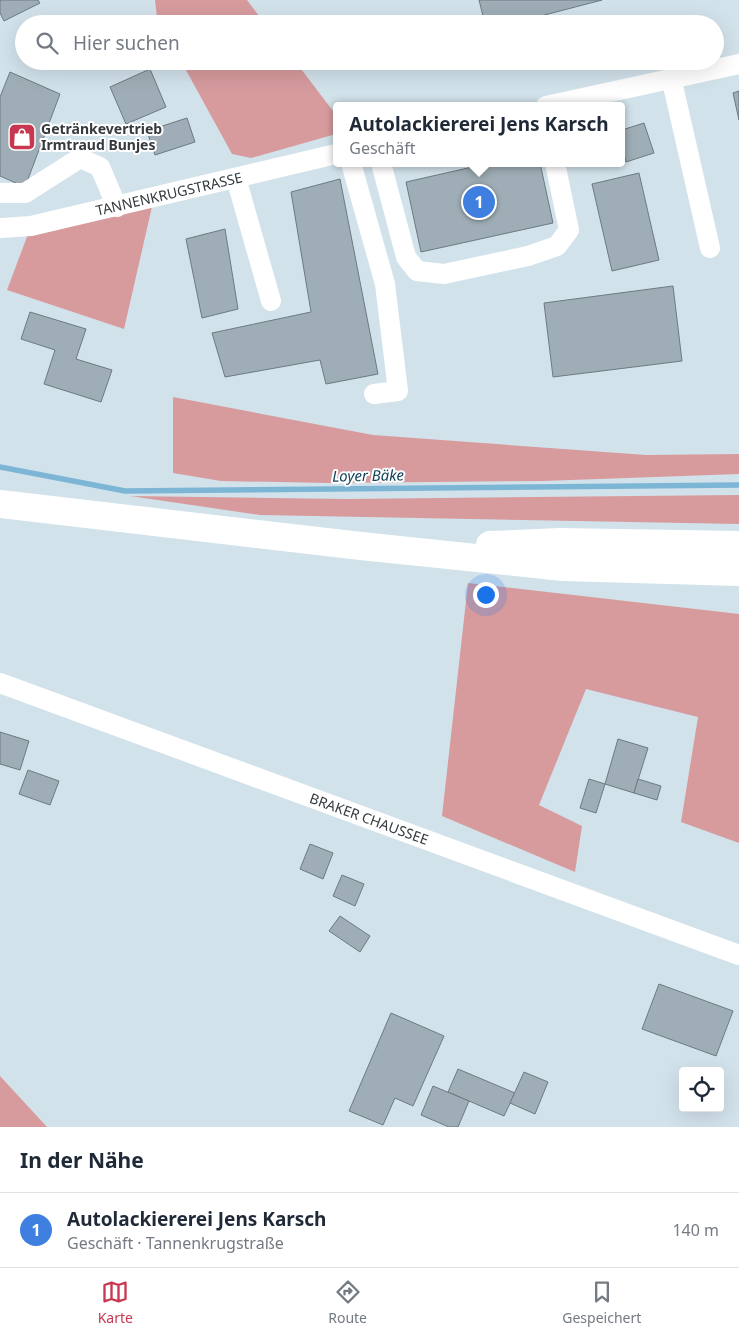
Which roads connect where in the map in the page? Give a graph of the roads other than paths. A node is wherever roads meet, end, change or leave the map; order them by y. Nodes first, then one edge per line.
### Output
1 (739, 64) edge
2 (724, 67) edge
3 (710, 70) edge
4 (671, 78) junction
5 (564, 102) edge
6 (333, 155) edge
7 (353, 167) edge
8 (382, 167) edge
9 (556, 167) edge
10 (236, 178) junction
11 (0, 193) edge
12 (117, 207) junction
13 (0, 228) edge
14 (710, 248) dead end
15 (271, 300) dead end
16 (374, 394) dead end
17 (0, 504) edge
18 (739, 545) edge
19 (361, 546) junction
20 (739, 572) edge
21 (0, 683) edge
22 (739, 955) edge

1 - 2 street
3 - 4 street
4 - 5 street
4 - 14 street
6 - 10 street, TANNENKRUGSTRASSE
7 - 16 street
8 - 9 street
10 - 12 street, TANNENKRUGSTRASSE
10 - 15 street
11 - 12 street
12 - 13 street, TANNENKRUGSTRASSE
17 - 19 highway
18 - 19 highway
19 - 20 highway
21 - 22 street, BRAKER CHAUSSEE

